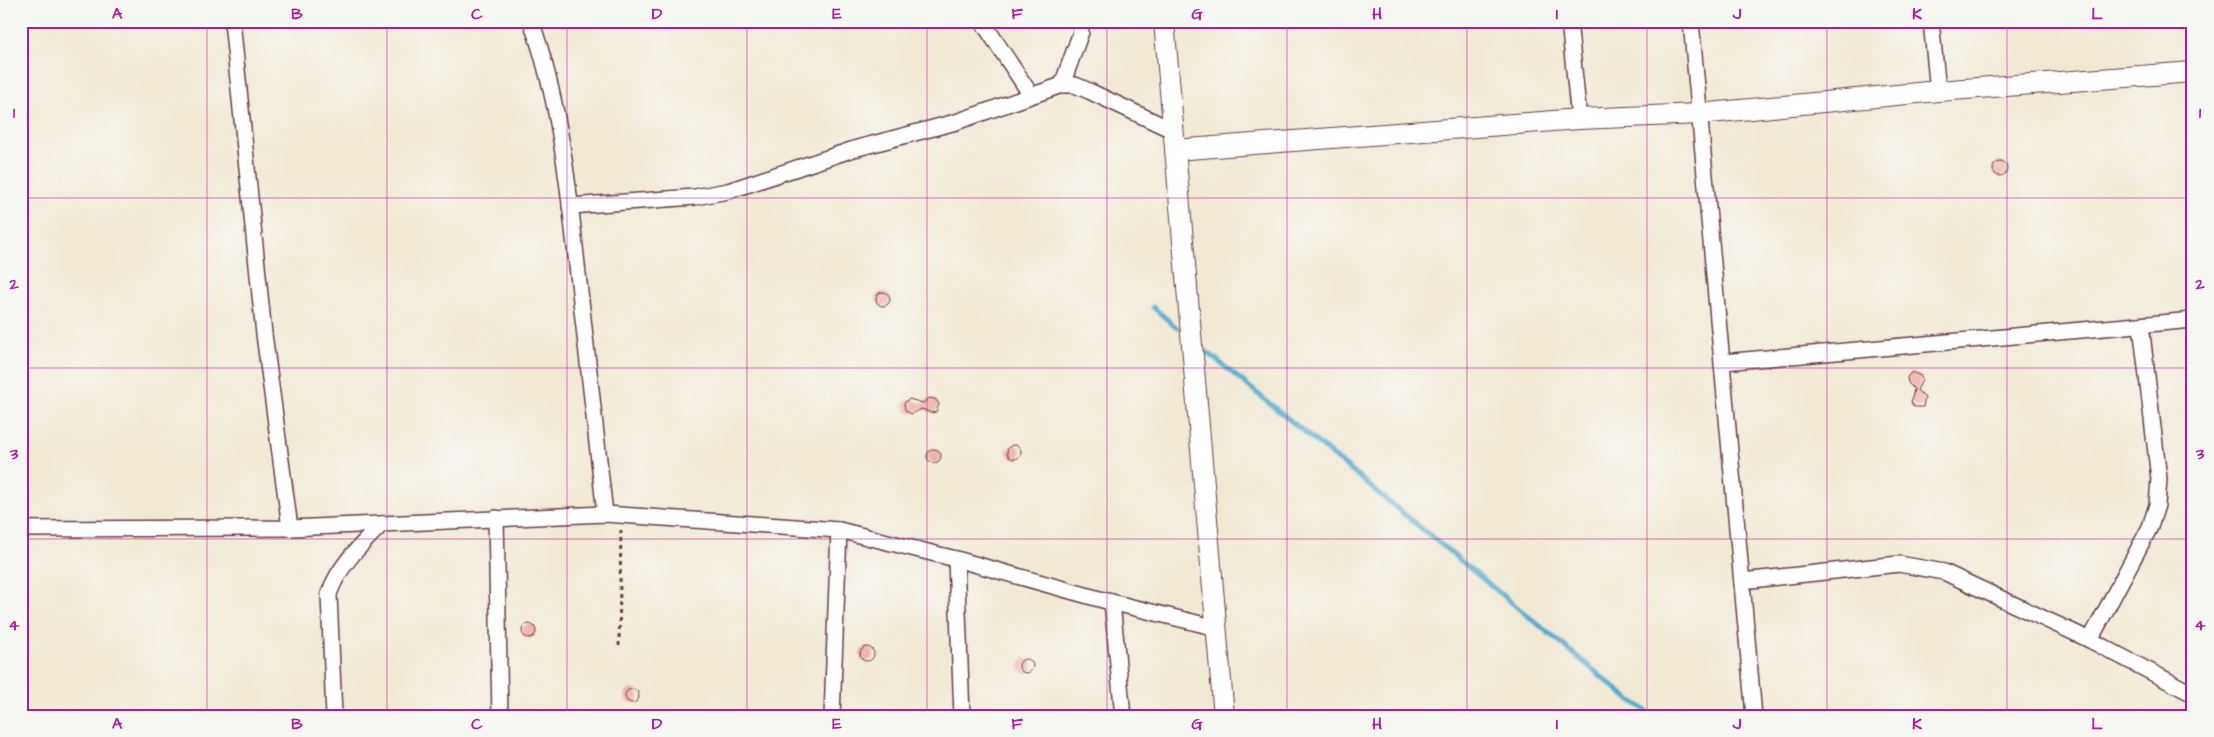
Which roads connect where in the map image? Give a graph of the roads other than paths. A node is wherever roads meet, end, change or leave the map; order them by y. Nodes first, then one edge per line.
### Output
1 (232, 21) edge
2 (531, 21) edge
3 (982, 21) edge
4 (1080, 21) edge
5 (1164, 21) edge
6 (1568, 21) edge
7 (1691, 21) edge
8 (1931, 21) edge
9 (2193, 72) edge
10 (1062, 85) junction
11 (1938, 91) junction
12 (1031, 95) junction
13 (1699, 114) junction
14 (1579, 119) junction
15 (1175, 141) junction
16 (570, 206) junction
17 (2193, 320) edge
18 (2141, 325) junction
19 (1723, 362) junction
20 (605, 514) junction
21 (496, 518) junction
22 (382, 524) junction
23 (290, 528) junction
24 (21, 529) edge
25 (839, 530) junction
26 (956, 559) junction
27 (1742, 581) junction
28 (1112, 602) junction
29 (1217, 628) junction
30 (2090, 640) junction
31 (2193, 694) edge
32 (334, 716) edge
33 (500, 716) edge
34 (832, 716) edge
35 (962, 716) edge
36 (1123, 716) edge
37 (1224, 716) edge
38 (1754, 716) edge

1 - 23 street
2 - 16 street
3 - 12 street
4 - 10 street
5 - 15 street
6 - 14 street
7 - 13 street
8 - 11 street
9 - 11 street
10 - 12 street
10 - 15 street
11 - 13 street
12 - 16 street
13 - 14 street
13 - 19 street
14 - 15 street
15 - 29 street
16 - 20 street
17 - 18 street
18 - 19 street
18 - 30 street
19 - 27 street
20 - 21 street
20 - 25 street
21 - 22 street
21 - 33 street
22 - 23 street
22 - 32 street
23 - 24 street
25 - 26 street
25 - 34 street
26 - 28 street
26 - 35 street
27 - 30 street
27 - 38 street
28 - 29 street
28 - 36 street
29 - 37 street
30 - 31 street

